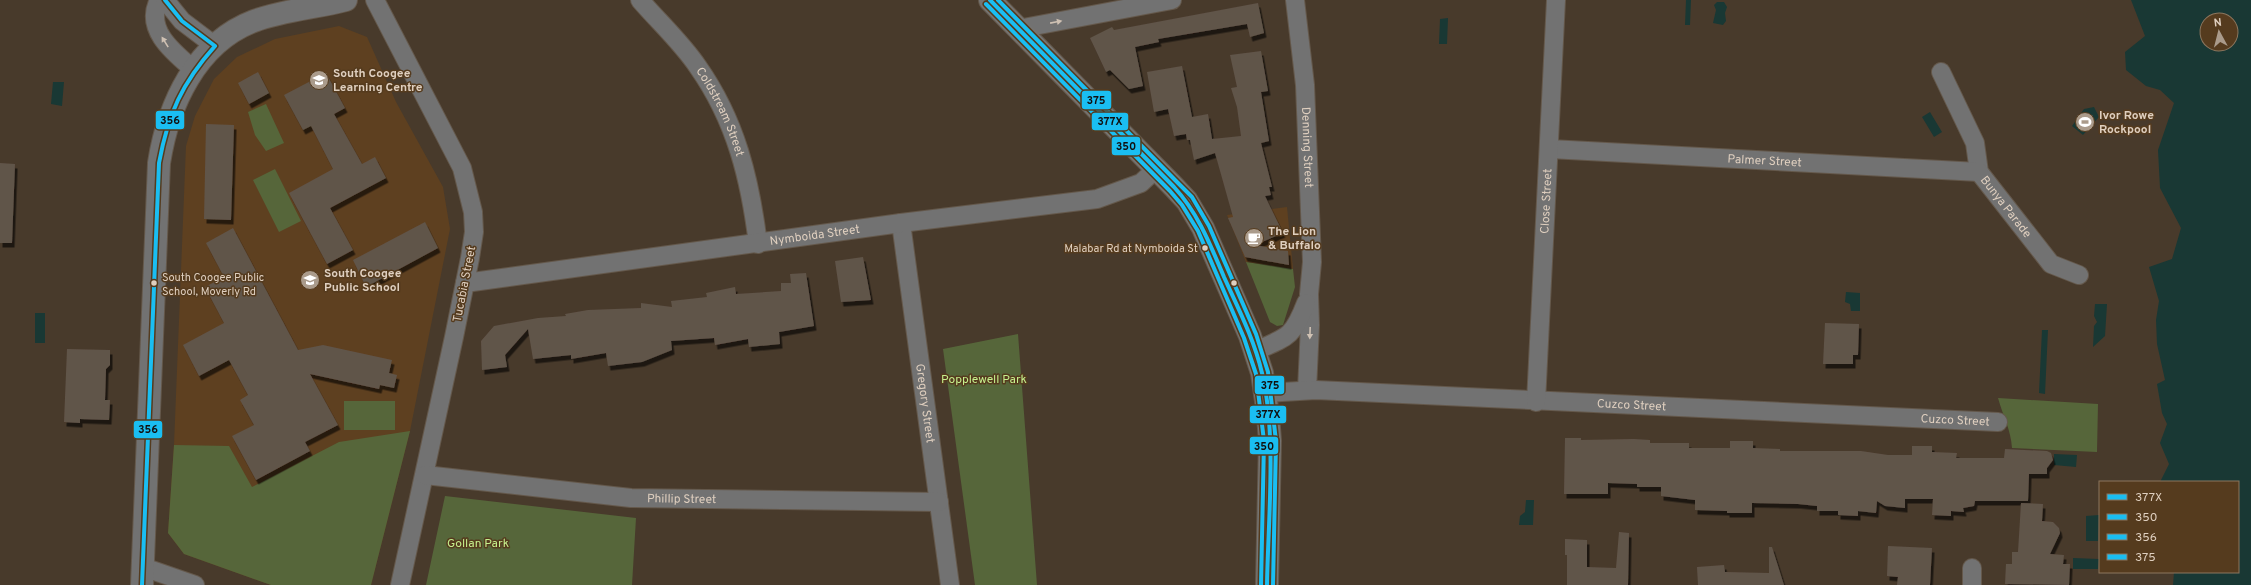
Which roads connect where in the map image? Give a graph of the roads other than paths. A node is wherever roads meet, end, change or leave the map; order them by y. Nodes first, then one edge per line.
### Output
1 (159, 0) edge
2 (165, 0) edge
3 (346, 0) edge
4 (375, 0) edge
5 (640, 0) edge
6 (990, 0) edge
7 (1172, 0) edge
8 (1295, 0) edge
9 (1556, 0) edge
10 (1018, 29) junction
11 (215, 46) junction
12 (193, 69) junction
13 (1942, 72) dead end
14 (1550, 149) junction
15 (1156, 168) junction
16 (1979, 172) junction
17 (901, 223) junction
18 (758, 244) junction
19 (2079, 275) dead end
20 (465, 283) junction
21 (1309, 294) junction
22 (1256, 351) junction
23 (1307, 390) junction
24 (1266, 393) junction
25 (1536, 402) junction
26 (1998, 422) dead end
27 (425, 475) junction
28 (940, 502) junction
29 (142, 576) edge
30 (195, 585) edge
31 (400, 585) edge
32 (950, 585) edge
33 (1267, 585) edge

12 -> 1 street
2 - 11 street
3 - 11 street
4 - 20 street, Tucabia Street
5 - 18 street, Coldstream Street
6 - 10 main road
10 -> 7 street
8 - 21 street, Denning Street
9 - 14 street, Close Street
10 - 15 main road
11 - 12 street
12 - 29 street
13 - 16 street, Bunya Parade
14 - 16 street, Palmer Street
14 - 25 street, Close Street
15 - 17 street, Nymboida Street
15 - 22 main road
16 - 19 street, Bunya Parade
17 - 18 street, Nymboida Street
17 - 28 street, Gregory Street
18 - 20 street, Nymboida Street
20 - 27 street, Tucabia Street
21 - 22 street, Denning Street
21 -> 23 street, Denning Street
22 - 24 main road
23 - 24 street, Cuzco Street
23 - 25 street, Cuzco Street
24 - 33 main road
25 - 26 street, Cuzco Street
27 - 28 street, Phillip Street
27 - 31 street, Tucabia Street
28 - 32 street, Gregory Street
29 - 30 street

